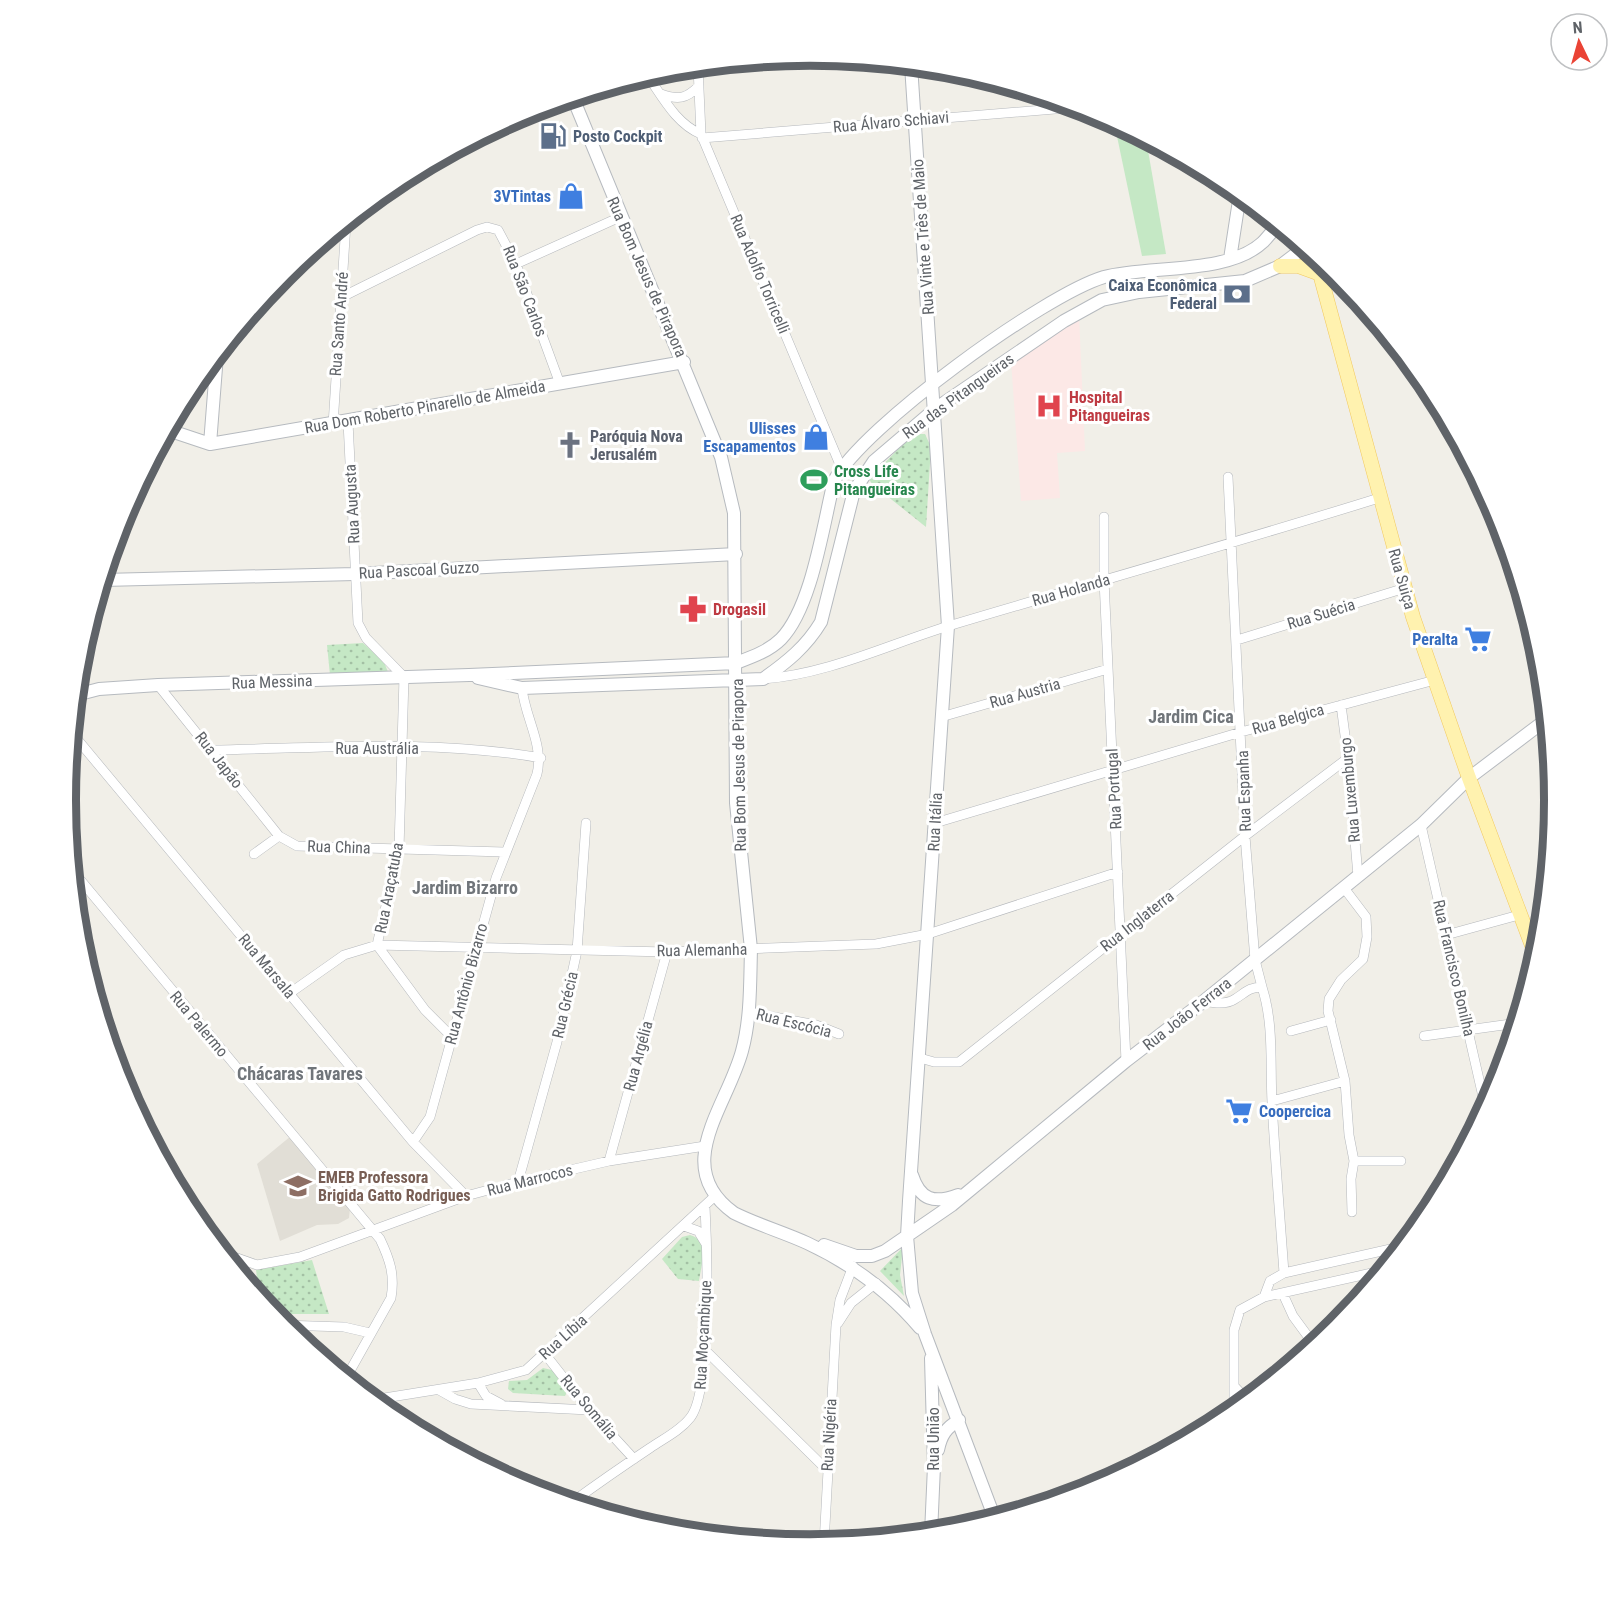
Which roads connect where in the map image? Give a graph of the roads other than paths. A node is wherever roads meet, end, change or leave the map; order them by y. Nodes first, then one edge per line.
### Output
1 (912, 73) edge
2 (698, 75) edge
3 (653, 83) edge
4 (699, 86) junction
5 (661, 94) junction
6 (576, 105) edge
7 (1057, 109) edge
8 (915, 119) junction
9 (701, 136) junction
10 (1238, 204) edge
11 (620, 217) junction
12 (1273, 230) edge
13 (345, 232) edge
14 (1299, 252) edge
15 (1230, 259) junction
16 (516, 264) junction
17 (1280, 266) junction
18 (1320, 274) joint
19 (340, 298) junction
20 (684, 362) junction
21 (216, 370) edge
22 (560, 384) junction
23 (933, 385) junction
24 (935, 409) junction
25 (348, 422) junction
26 (333, 424) junction
27 (175, 432) edge
28 (210, 444) junction
29 (841, 467) junction
30 (1228, 477) dead end
31 (1379, 498) junction
32 (1104, 517) dead end
33 (1233, 544) junction
34 (736, 554) junction
35 (355, 574) junction
36 (110, 580) edge
37 (1104, 580) junction
38 (1405, 588) junction
39 (948, 626) junction
40 (1237, 640) junction
41 (736, 663) junction
42 (1108, 669) junction
43 (469, 675) junction
44 (404, 677) junction
45 (763, 679) junction
46 (1435, 680) junction
47 (736, 681) junction
48 (158, 685) junction
49 (522, 688) junction
50 (84, 693) edge
51 (1341, 705) junction
52 (941, 717) junction
53 (1541, 724) edge
54 (1241, 732) junction
55 (79, 741) edge
56 (402, 747) junction
57 (212, 750) junction
58 (541, 758) junction
59 (1348, 758) junction
60 (1113, 770) junction
61 (1469, 778) junction
62 (586, 823) dead end
63 (935, 823) junction
64 (1421, 825) junction
65 (279, 836) junction
66 (1245, 836) junction
67 (399, 849) junction
68 (504, 852) junction
69 (254, 854) dead end
70 (1118, 872) junction
71 (1358, 876) junction
72 (81, 881) edge
73 (1344, 888) junction
74 (1519, 915) junction
75 (928, 934) junction
76 (1120, 934) junction
77 (1446, 935) junction
78 (1531, 944) edge
79 (377, 945) junction
80 (476, 947) junction
81 (751, 949) junction
82 (577, 951) junction
83 (667, 952) junction
84 (1255, 960) junction
85 (1263, 987) junction
86 (290, 993) junction
87 (1204, 1001) junction
88 (749, 1012) junction
89 (1331, 1020) junction
90 (1510, 1024) edge
91 (1468, 1029) junction
92 (1291, 1031) dead end
93 (839, 1034) dead end
94 (451, 1036) junction
95 (1424, 1036) dead end
96 (920, 1058) junction
97 (1126, 1061) junction
98 (1345, 1081) junction
99 (1483, 1095) edge
100 (1272, 1101) junction
101 (413, 1142) junction
102 (705, 1146) junction
103 (609, 1161) junction
104 (1354, 1161) junction
105 (1401, 1161) dead end
106 (911, 1172) junction
107 (518, 1182) junction
108 (967, 1192) junction
109 (466, 1196) junction
110 (715, 1196) junction
111 (705, 1206) junction
112 (1352, 1212) dead end
113 (684, 1226) junction
114 (375, 1230) junction
115 (907, 1236) junction
116 (806, 1242) junction
117 (707, 1246) junction
118 (1393, 1249) edge
119 (236, 1257) edge
120 (853, 1266) junction
121 (1284, 1273) junction
122 (1373, 1273) edge
123 (876, 1283) junction
124 (1283, 1294) junction
125 (1264, 1297) junction
126 (297, 1325) edge
127 (836, 1325) junction
128 (370, 1333) junction
129 (927, 1339) junction
130 (1309, 1339) edge
131 (704, 1349) junction
132 (545, 1354) junction
133 (349, 1372) edge
134 (478, 1383) junction
135 (1234, 1386) junction
136 (439, 1390) junction
137 (1242, 1395) edge
138 (384, 1398) edge
139 (1234, 1400) edge
140 (506, 1406) junction
141 (589, 1410) junction
142 (959, 1420) junction
143 (634, 1459) junction
144 (934, 1466) junction
145 (827, 1470) junction
146 (579, 1497) edge
147 (992, 1512) edge
148 (932, 1525) edge
149 (824, 1534) edge

1 - 8 street, Rua Vinte e Três de Maio
2 - 4 street
3 - 5 street, Rua Adolfo Torricelli
4 - 5 street
4 - 9 street
5 - 9 street, Rua Adolfo Torricelli
6 - 11 street, Rua Bom Jesus de Pirapora
7 - 8 street, Rua Álvaro Schiavi
8 - 9 street, Rua Álvaro Schiavi
8 - 23 street, Rua Vinte e Três de Maio
9 - 29 street, Rua Adolfo Torricelli
10 - 15 street
11 - 16 street
11 - 20 street, Rua Bom Jesus de Pirapora
12 - 15 street, Rua das Pitangueiras
13 - 19 street, Rua Santo André
14 - 17 street, Rua das Pitangueiras
15 - 23 street, Rua das Pitangueiras
16 - 19 street, Rua São Carlos
16 - 22 street, Rua São Carlos
17 - 18 main road
17 - 24 street, Rua das Pitangueiras
18 - 31 main road, Rua Suiça
19 - 26 street, Rua Santo André
20 - 22 street, Rua Dom Roberto Pinarello de Almeida
20 - 34 street, Rua Bom Jesus de Pirapora
21 - 28 street
22 - 25 street, Rua Dom Roberto Pinarello de Almeida
23 - 24 street, Rua Vinte e Três de Maio
23 - 29 street, Rua das Pitangueiras
24 - 39 street, Rua Itália
24 - 45 street, Rua das Pitangueiras
25 - 26 street, Rua Dom Roberto Pinarello de Almeida
25 - 35 street, Rua Augusta
26 - 28 street, Rua Dom Roberto Pinarello de Almeida
27 - 28 street, Rua Dom Roberto Pinarello de Almeida
29 - 41 street, Rua das Pitangueiras
30 - 33 street, Rua Espanha
31 - 33 street, Rua Holanda
31 - 38 main road, Rua Suiça
32 - 37 street, Rua Portugal
33 - 37 street, Rua Holanda
33 - 40 street, Rua Espanha
34 - 35 street, Rua Pascoal Guzzo
34 - 41 street, Rua Bom Jesus de Pirapora
35 - 36 street, Rua Pascoal Guzzo
35 - 44 street, Rua Augusta
37 - 39 street, Rua Holanda
37 - 42 street, Rua Portugal
38 - 40 street, Rua Suécia
38 - 46 main road, Rua Suiça
39 - 45 street, Rua Holanda
39 - 52 street, Rua Itália
40 - 54 street, Rua Espanha
41 - 43 street, Rua Messina
41 - 47 street, Rua Bom Jesus de Pirapora
42 - 52 street, Rua Austria
42 - 60 street, Rua Portugal
43 - 44 street, Rua Messina
43 - 49 street, Rua Messina
44 - 48 street, Rua Messina
44 - 56 street, Rua Araçatuba
45 - 47 street, Rua das Pitangueiras
46 - 51 street, Rua Belgica
46 - 61 main road, Rua Suiça
47 - 49 street, Rua Messina
47 - 81 street, Rua Bom Jesus de Pirapora
48 - 50 street, Rua Messina
48 - 57 street, Rua Japão
49 - 58 street
51 - 54 street, Rua Belgica
51 - 59 street, Rua Luxemburgo
52 - 63 street, Rua Itália
53 - 61 street, Rua João Ferrara
54 - 60 street, Rua Belgica
54 - 66 street, Rua Espanha
55 - 86 street, Rua Marsala
56 - 57 street, Rua Austrália
56 - 58 street, Rua Austrália
56 - 67 street, Rua Araçatuba
57 - 65 street, Rua Japão
58 - 68 street, Rua Antônio Bizarro
59 - 66 street, Rua Inglaterra
59 - 71 street, Rua Luxemburgo
60 - 63 street, Rua Belgica
60 - 70 street, Rua Portugal
61 - 64 street, Rua João Ferrara
61 - 74 main road, Rua Suiça
62 - 82 street, Rua Grécia
63 - 75 street, Rua Itália
64 - 71 street, Rua João Ferrara
64 - 77 street, Rua Francisco Bonilha
65 - 67 street, Rua China
65 - 69 street
66 - 76 street, Rua Inglaterra
66 - 84 street, Rua Espanha
67 - 68 street, Rua China
67 - 79 street, Rua Araçatuba
68 - 80 street, Rua Antônio Bizarro
70 - 75 street, Rua Alemanha
70 - 76 street, Rua Portugal
71 - 73 street, Rua João Ferrara
72 - 114 street, Rua Palermo
73 - 84 street, Rua João Ferrara
73 - 89 street
74 - 77 street
74 - 78 main road, Rua Suiça
75 - 81 street, Rua Alemanha
75 - 96 street, Rua Itália
76 - 96 street, Rua Inglaterra
76 - 97 street, Rua Portugal
77 - 91 street, Rua Francisco Bonilha
79 - 80 street, Rua Alemanha
79 - 86 street, Rua Alemanha
79 - 94 street, Rua Araçatuba
80 - 82 street, Rua Alemanha
80 - 94 street, Rua Antônio Bizarro
81 - 83 street, Rua Alemanha
81 - 88 street, Rua Bom Jesus de Pirapora
82 - 83 street, Rua Alemanha
82 - 107 street, Rua Grécia
83 - 103 street, Rua Argélia
84 - 85 street, Rua Espanha
84 - 87 street, Rua João Ferrara
85 - 87 street
85 - 100 street, Rua Espanha
86 - 101 street, Rua Marsala
87 - 97 street, Rua João Ferrara
88 - 93 street, Rua Escócia
88 - 102 street, Rua Bom Jesus de Pirapora
89 - 92 street
89 - 98 street
90 - 91 street
91 - 95 street
91 - 99 street, Rua Francisco Bonilha
94 - 101 street, Rua Antônio Bizarro
96 - 106 street, Rua Itália
97 - 108 street, Rua João Ferrara
98 - 100 street
98 - 104 street
100 - 121 street, Rua Espanha
101 - 109 street, Rua Marsala
102 - 103 street, Rua Marrocos
102 - 110 street, Rua Bom Jesus de Pirapora
103 - 107 street, Rua Marrocos
104 - 105 street
104 - 112 street
106 - 108 street
106 - 115 street, Rua Itália
107 - 109 street, Rua Marrocos
108 - 115 street, Rua João Ferrara
109 - 114 street, Rua Marrocos
110 - 111 street, Rua Líbia
110 - 116 street, Rua Bom Jesus de Pirapora
111 - 113 street, Rua Líbia
111 - 117 street, Rua Moçambique
113 - 117 street
113 - 132 street, Rua Líbia
114 - 119 street, Rua Marrocos
114 - 128 street, Rua Palermo
115 - 116 street, Rua João Ferrara
115 - 129 street, Rua Bom Jesus de Pirapora
116 - 120 street, Rua Bom Jesus de Pirapora
117 - 131 street, Rua Moçambique
118 - 121 street
120 - 123 street, Rua Bom Jesus de Pirapora
120 - 127 street, Rua Nigéria
121 - 125 street
122 - 124 street
123 - 127 street
123 - 129 street, Rua Bom Jesus de Pirapora
124 - 125 street
124 - 130 street
125 - 135 street
126 - 128 street
127 - 145 street, Rua Nigéria
128 - 133 street, Rua Palermo
129 - 142 street, Rua Bom Jesus de Pirapora
129 - 144 street, Rua União
131 - 143 street, Rua Moçambique
131 - 145 street
132 - 134 street, Rua Líbia
132 - 141 street, Rua Somália
134 - 136 street, Rua Líbia
134 - 140 street
135 - 137 street
135 - 139 street
136 - 138 street, Rua Líbia
136 - 140 street
140 - 141 street
141 - 143 street, Rua Somália
142 - 144 street
142 - 147 street, Rua Bom Jesus de Pirapora
143 - 146 street, Rua Moçambique
144 - 148 street, Rua União
145 - 149 street, Rua Nigéria

